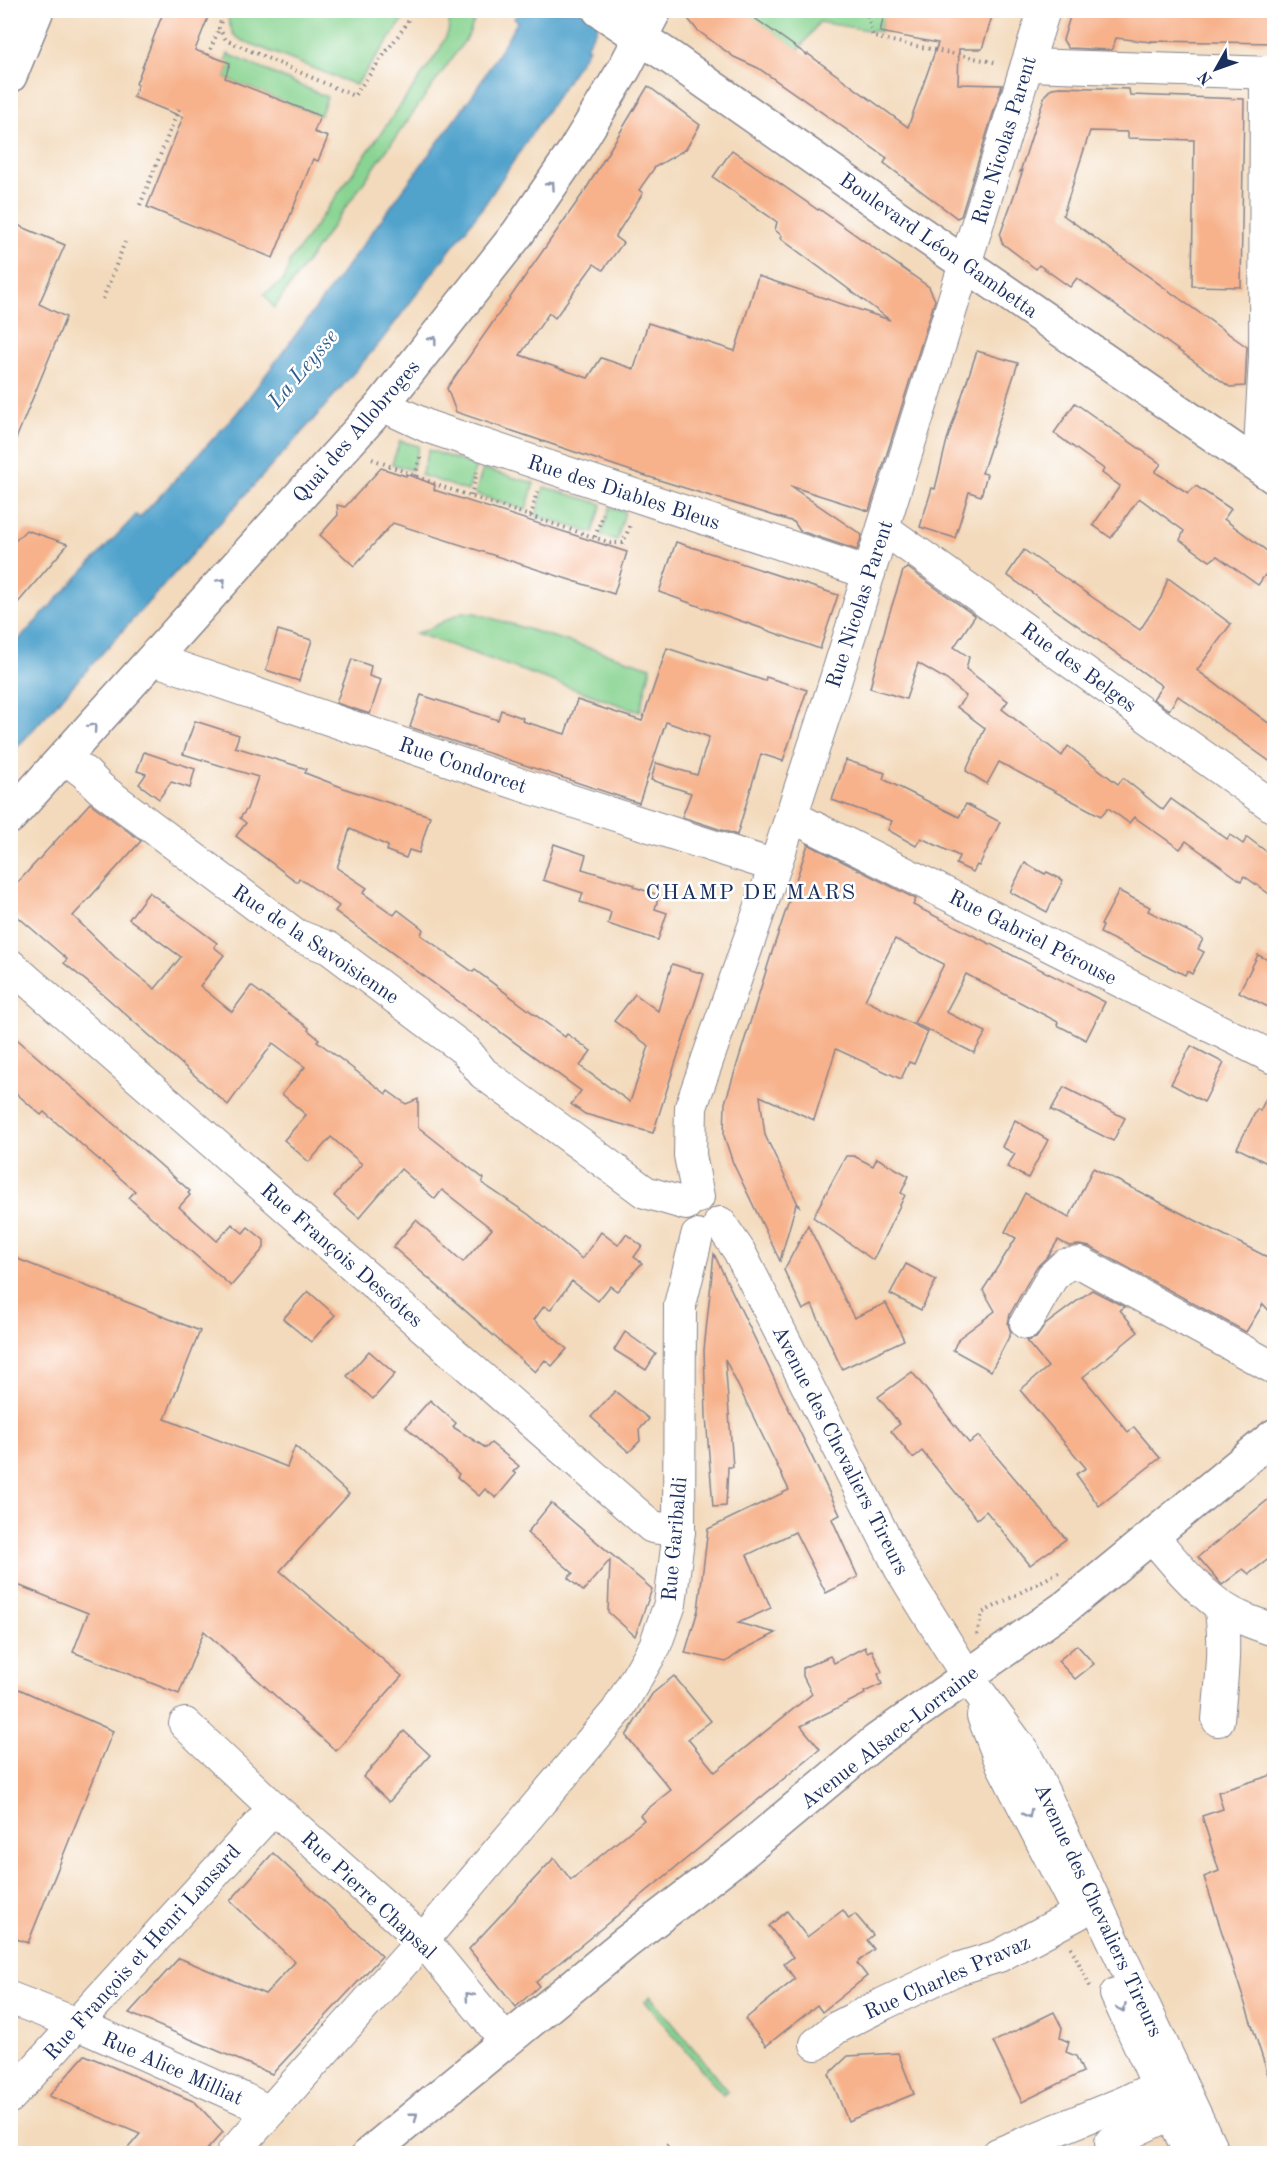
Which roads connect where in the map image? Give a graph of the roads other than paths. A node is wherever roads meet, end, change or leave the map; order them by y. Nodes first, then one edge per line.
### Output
1 (37, 10) edge
2 (1044, 10) edge
3 (602, 12) edge
4 (648, 24) edge
5 (1027, 65) junction
6 (1270, 73) edge
7 (10, 76) edge
8 (965, 264) junction
9 (1270, 358) edge
10 (382, 405) junction
11 (1267, 472) edge
12 (883, 528) junction
13 (869, 573) junction
14 (157, 653) junction
15 (65, 758) junction
16 (1275, 807) edge
17 (791, 816) junction
18 (10, 817) edge
19 (775, 866) junction
20 (10, 965) edge
21 (1275, 1058) edge
22 (692, 1201) junction
23 (708, 1229) junction
24 (1026, 1323) dead end
25 (1275, 1368) edge
26 (1275, 1436) edge
27 (679, 1531) junction
28 (1153, 1537) junction
29 (1220, 1606) junction
30 (1275, 1630) edge
31 (967, 1676) junction
32 (1218, 1720) dead end
33 (185, 1724) dead end
34 (274, 1808) junction
35 (1069, 1919) junction
36 (423, 1940) junction
37 (10, 1998) edge
38 (77, 2024) junction
39 (506, 2041) junction
40 (816, 2044) dead end
41 (1174, 2095) junction
42 (10, 2097) edge
43 (269, 2112) junction
44 (1111, 2142) dead end
45 (232, 2154) edge
46 (369, 2154) edge
47 (998, 2154) edge
48 (1190, 2154) edge
49 (1214, 2154) edge

1 - 7 main road
2 - 5 street, Rue Nicolas Parent
3 - 4 main road, Boulevard Léon Gambetta
4 - 8 main road, Boulevard Léon Gambetta
10 -> 4 main road, Quai des Allobroges
5 - 6 street
5 - 8 street, Rue Nicolas Parent
6 - 9 street
8 - 11 main road, Boulevard Léon Gambetta
8 - 12 street, Rue Nicolas Parent
9 - 11 street
10 - 13 street, Rue des Diables Bleus
14 -> 10 main road, Quai des Allobroges
12 - 13 street, Rue Nicolas Parent
12 - 16 street, Rue des Belges
13 - 17 street, Rue Nicolas Parent
15 -> 14 main road, Quai des Allobroges
14 - 19 street, Rue Condorcet
15 - 18 main road, Quai des Allobroges
15 - 22 street, Rue de la Savoisienne
17 - 19 street, Rue Nicolas Parent
17 - 21 street, Rue Gabriel Pérouse
19 - 22 street, Rue Nicolas Parent
20 - 27 street, Rue François Descôtes
22 - 23 street, Avenue des Chevaliers Tireurs
23 - 27 street, Rue Garibaldi
23 - 31 street, Avenue des Chevaliers Tireurs
24 - 25 street
26 - 28 main road, Avenue Alsace-Lorraine
27 - 36 street, Rue Garibaldi
28 - 29 street
28 - 31 main road, Avenue Alsace-Lorraine
29 - 30 street
29 - 32 street
31 -> 35 street, Avenue des Chevaliers Tireurs
31 - 39 main road, Avenue Alsace-Lorraine
31 - 41 street, Avenue des Chevaliers Tireurs
33 - 34 street, Rue Pierre Chapsal
34 - 36 street, Rue Pierre Chapsal
34 - 38 street, Rue François et Henri Lansard
35 - 40 street, Rue Charles Pravaz
35 -> 41 street, Avenue des Chevaliers Tireurs
39 -> 36 street, Rue Pierre Chapsal
36 - 43 street, Rue Garibaldi
37 - 38 street, Rue Alice Milliat
38 - 42 street, Rue François et Henri Lansard
38 - 43 street, Rue Alice Milliat
46 -> 39 main road, Avenue Alsace-Lorraine
41 - 44 street
41 - 47 street
41 - 48 street, Avenue des Chevaliers Tireurs
41 - 49 street, Avenue des Chevaliers Tireurs
43 - 45 street, Rue Garibaldi

